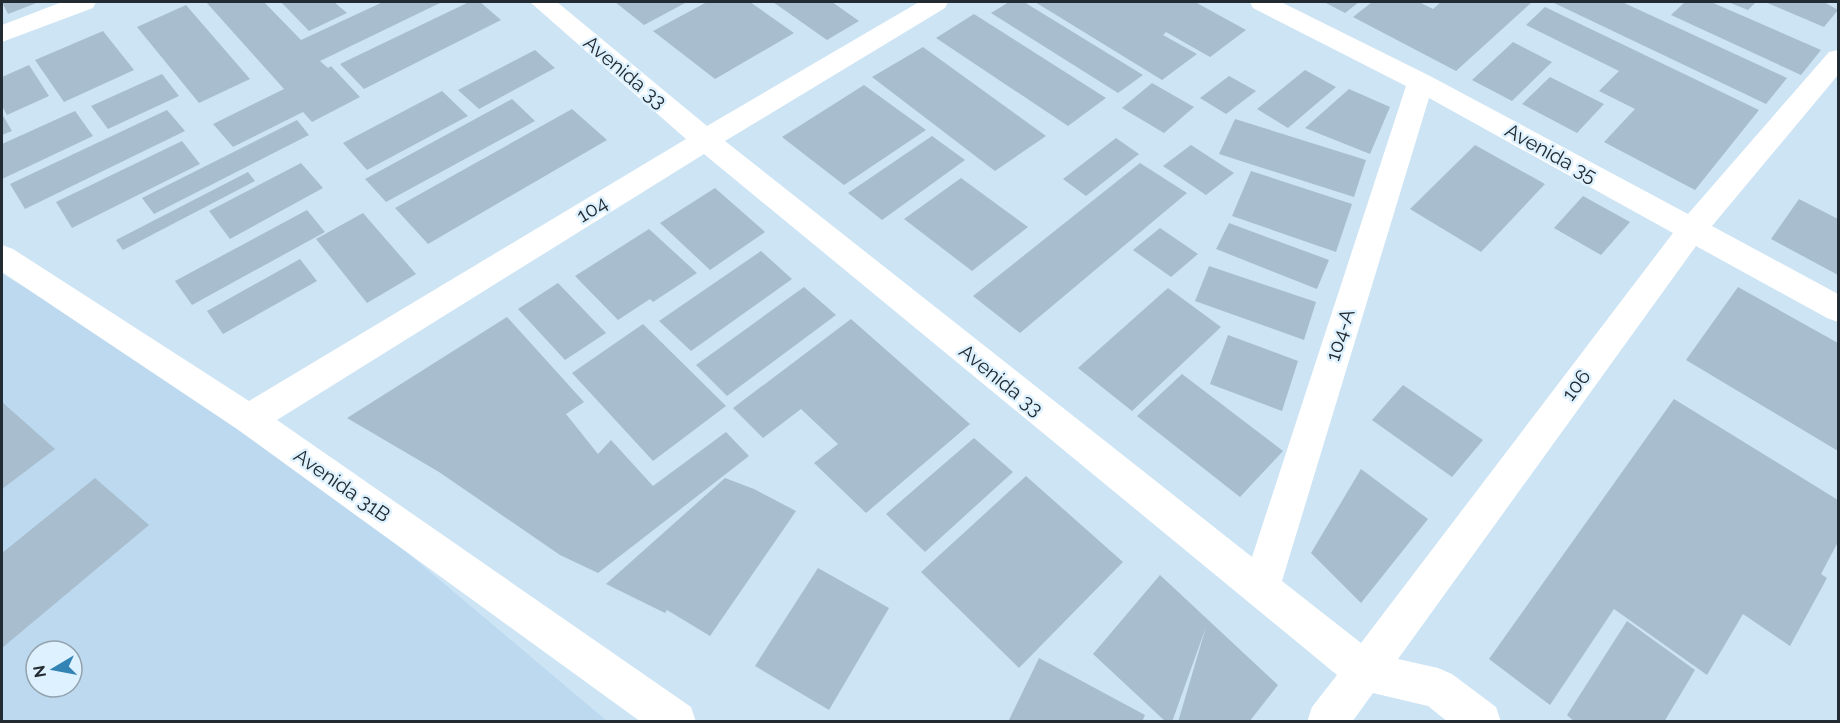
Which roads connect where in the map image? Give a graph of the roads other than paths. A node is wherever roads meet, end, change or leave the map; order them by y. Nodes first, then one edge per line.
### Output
1 (84, 2) edge
2 (542, 2) edge
3 (936, 2) edge
4 (1262, 2) edge
5 (2, 34) edge
6 (1839, 58) edge
7 (1420, 82) junction
8 (705, 140) junction
9 (1692, 229) junction
10 (2, 257) edge
11 (1839, 309) edge
12 (249, 419) junction
13 (1260, 589) junction
14 (1364, 671) junction
15 (676, 722) edge
16 (1327, 722) edge
17 (1481, 722) edge

1 - 5 street
2 - 8 street, Avenida 33
3 - 8 street, 104
4 - 7 street, Avenida 35
6 - 9 street, 106
7 - 9 street, Avenida 35
7 - 13 street, 104-A
8 - 12 street, 104
8 - 13 street, Avenida 33
9 - 11 street, Avenida 35
9 - 14 street, 106
10 - 12 street, Avenida 31B
12 - 15 street, Avenida 31B
13 - 14 street, Avenida 33
14 - 16 street, 106
14 - 17 street, Avenida 33

